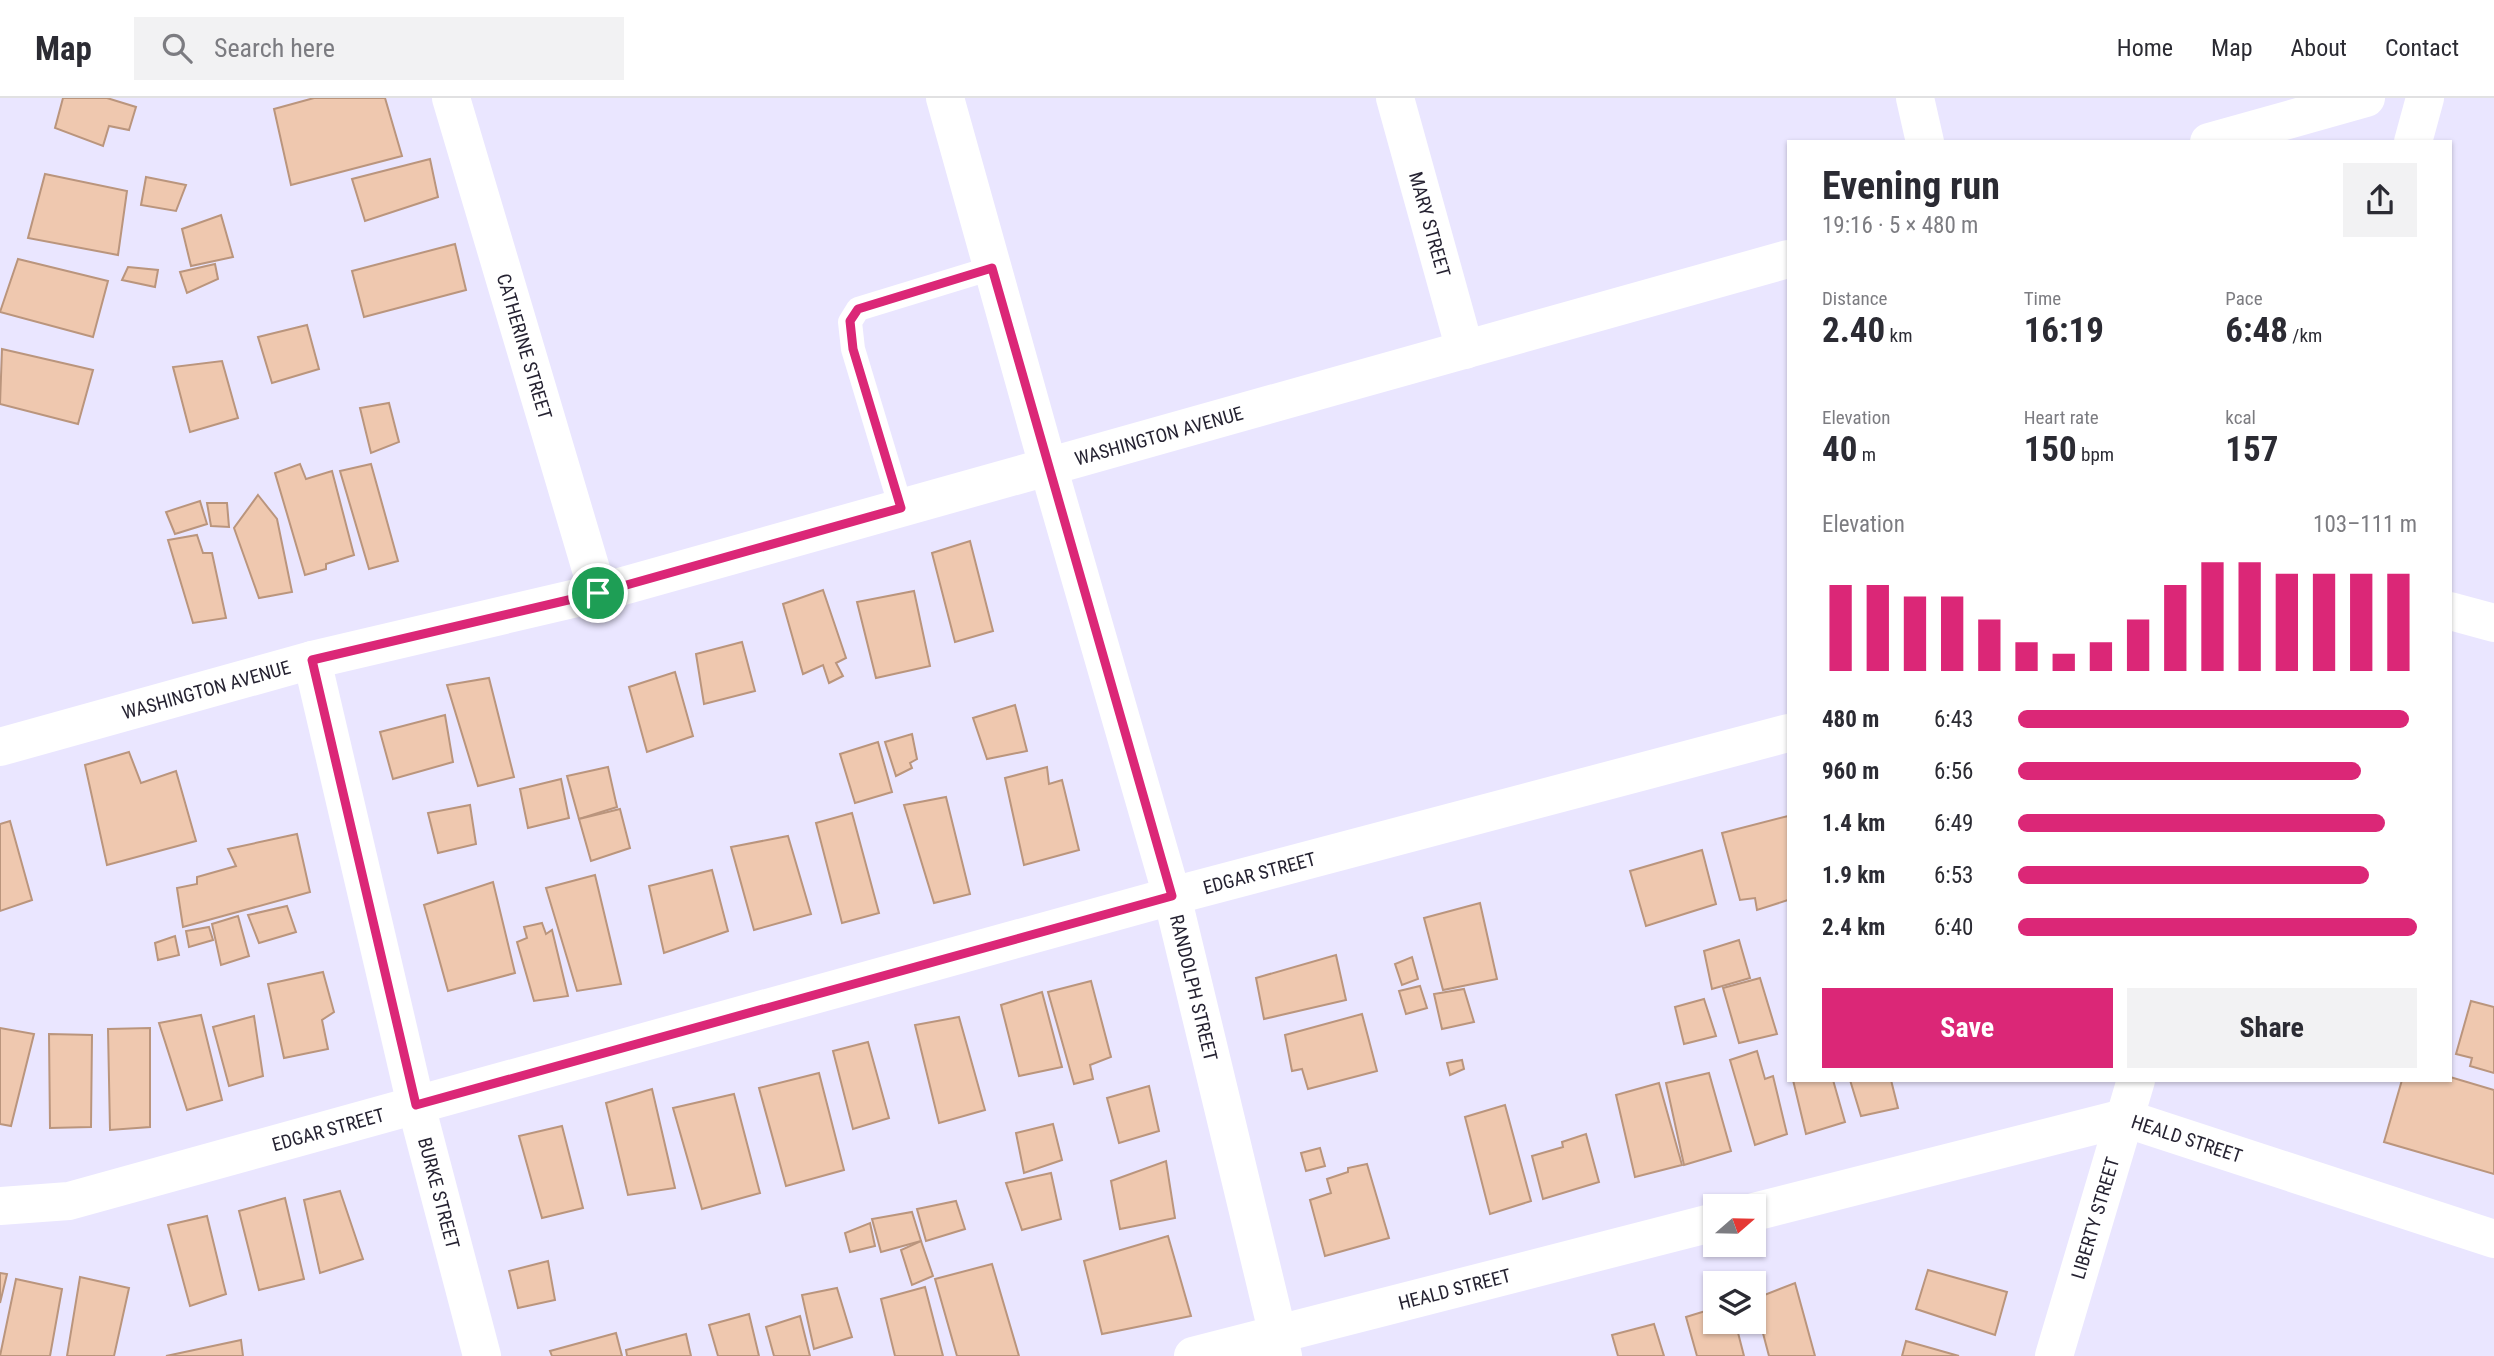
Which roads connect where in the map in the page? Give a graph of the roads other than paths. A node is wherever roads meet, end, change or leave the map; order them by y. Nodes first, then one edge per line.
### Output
1 (451, 98) edge
2 (945, 98) edge
3 (1395, 98) edge
4 (1915, 98) edge
5 (2365, 98) edge
6 (2425, 98) edge
7 (1926, 140) edge
8 (2216, 140) edge
9 (2414, 140) edge
10 (1787, 259) edge
11 (992, 268) junction
12 (1465, 350) junction
13 (1048, 466) junction
14 (901, 508) junction
15 (598, 593) junction
16 (2452, 612) edge
17 (2494, 623) edge
18 (312, 660) junction
19 (1787, 733) edge
20 (0, 747) edge
21 (1172, 896) junction
22 (2135, 1082) edge
23 (416, 1105) junction
24 (2124, 1118) junction
25 (0, 1206) edge
26 (1766, 1209) edge
27 (1703, 1225) edge
28 (2494, 1239) edge
29 (1280, 1344) edge
30 (482, 1356) edge
31 (1193, 1356) edge
32 (2054, 1356) edge

1 - 15 street, CATHERINE STREET
2 - 11 street, RANDOLPH STREET
3 - 12 street, MARY STREET
4 - 7 street
5 - 8 street
6 - 9 street
10 - 12 street, WASHINGTON AVENUE
11 - 13 street, RANDOLPH STREET
11 - 14 lane
12 - 13 street, WASHINGTON AVENUE
13 - 14 street, WASHINGTON AVENUE
13 - 21 street, RANDOLPH STREET
14 - 15 street, WASHINGTON AVENUE
15 - 18 street, WASHINGTON AVENUE
16 - 17 street
18 - 20 street, WASHINGTON AVENUE
18 - 23 street, BURKE STREET
19 - 21 street, EDGAR STREET
21 - 23 street, EDGAR STREET
21 - 29 street, RANDOLPH STREET
22 - 24 street, LIBERTY STREET
23 - 25 street, EDGAR STREET
23 - 30 street, BURKE STREET
24 - 26 street, HEALD STREET
24 - 28 street, HEALD STREET
24 - 32 street, LIBERTY STREET
27 - 29 street, HEALD STREET
29 - 31 street, HEALD STREET

